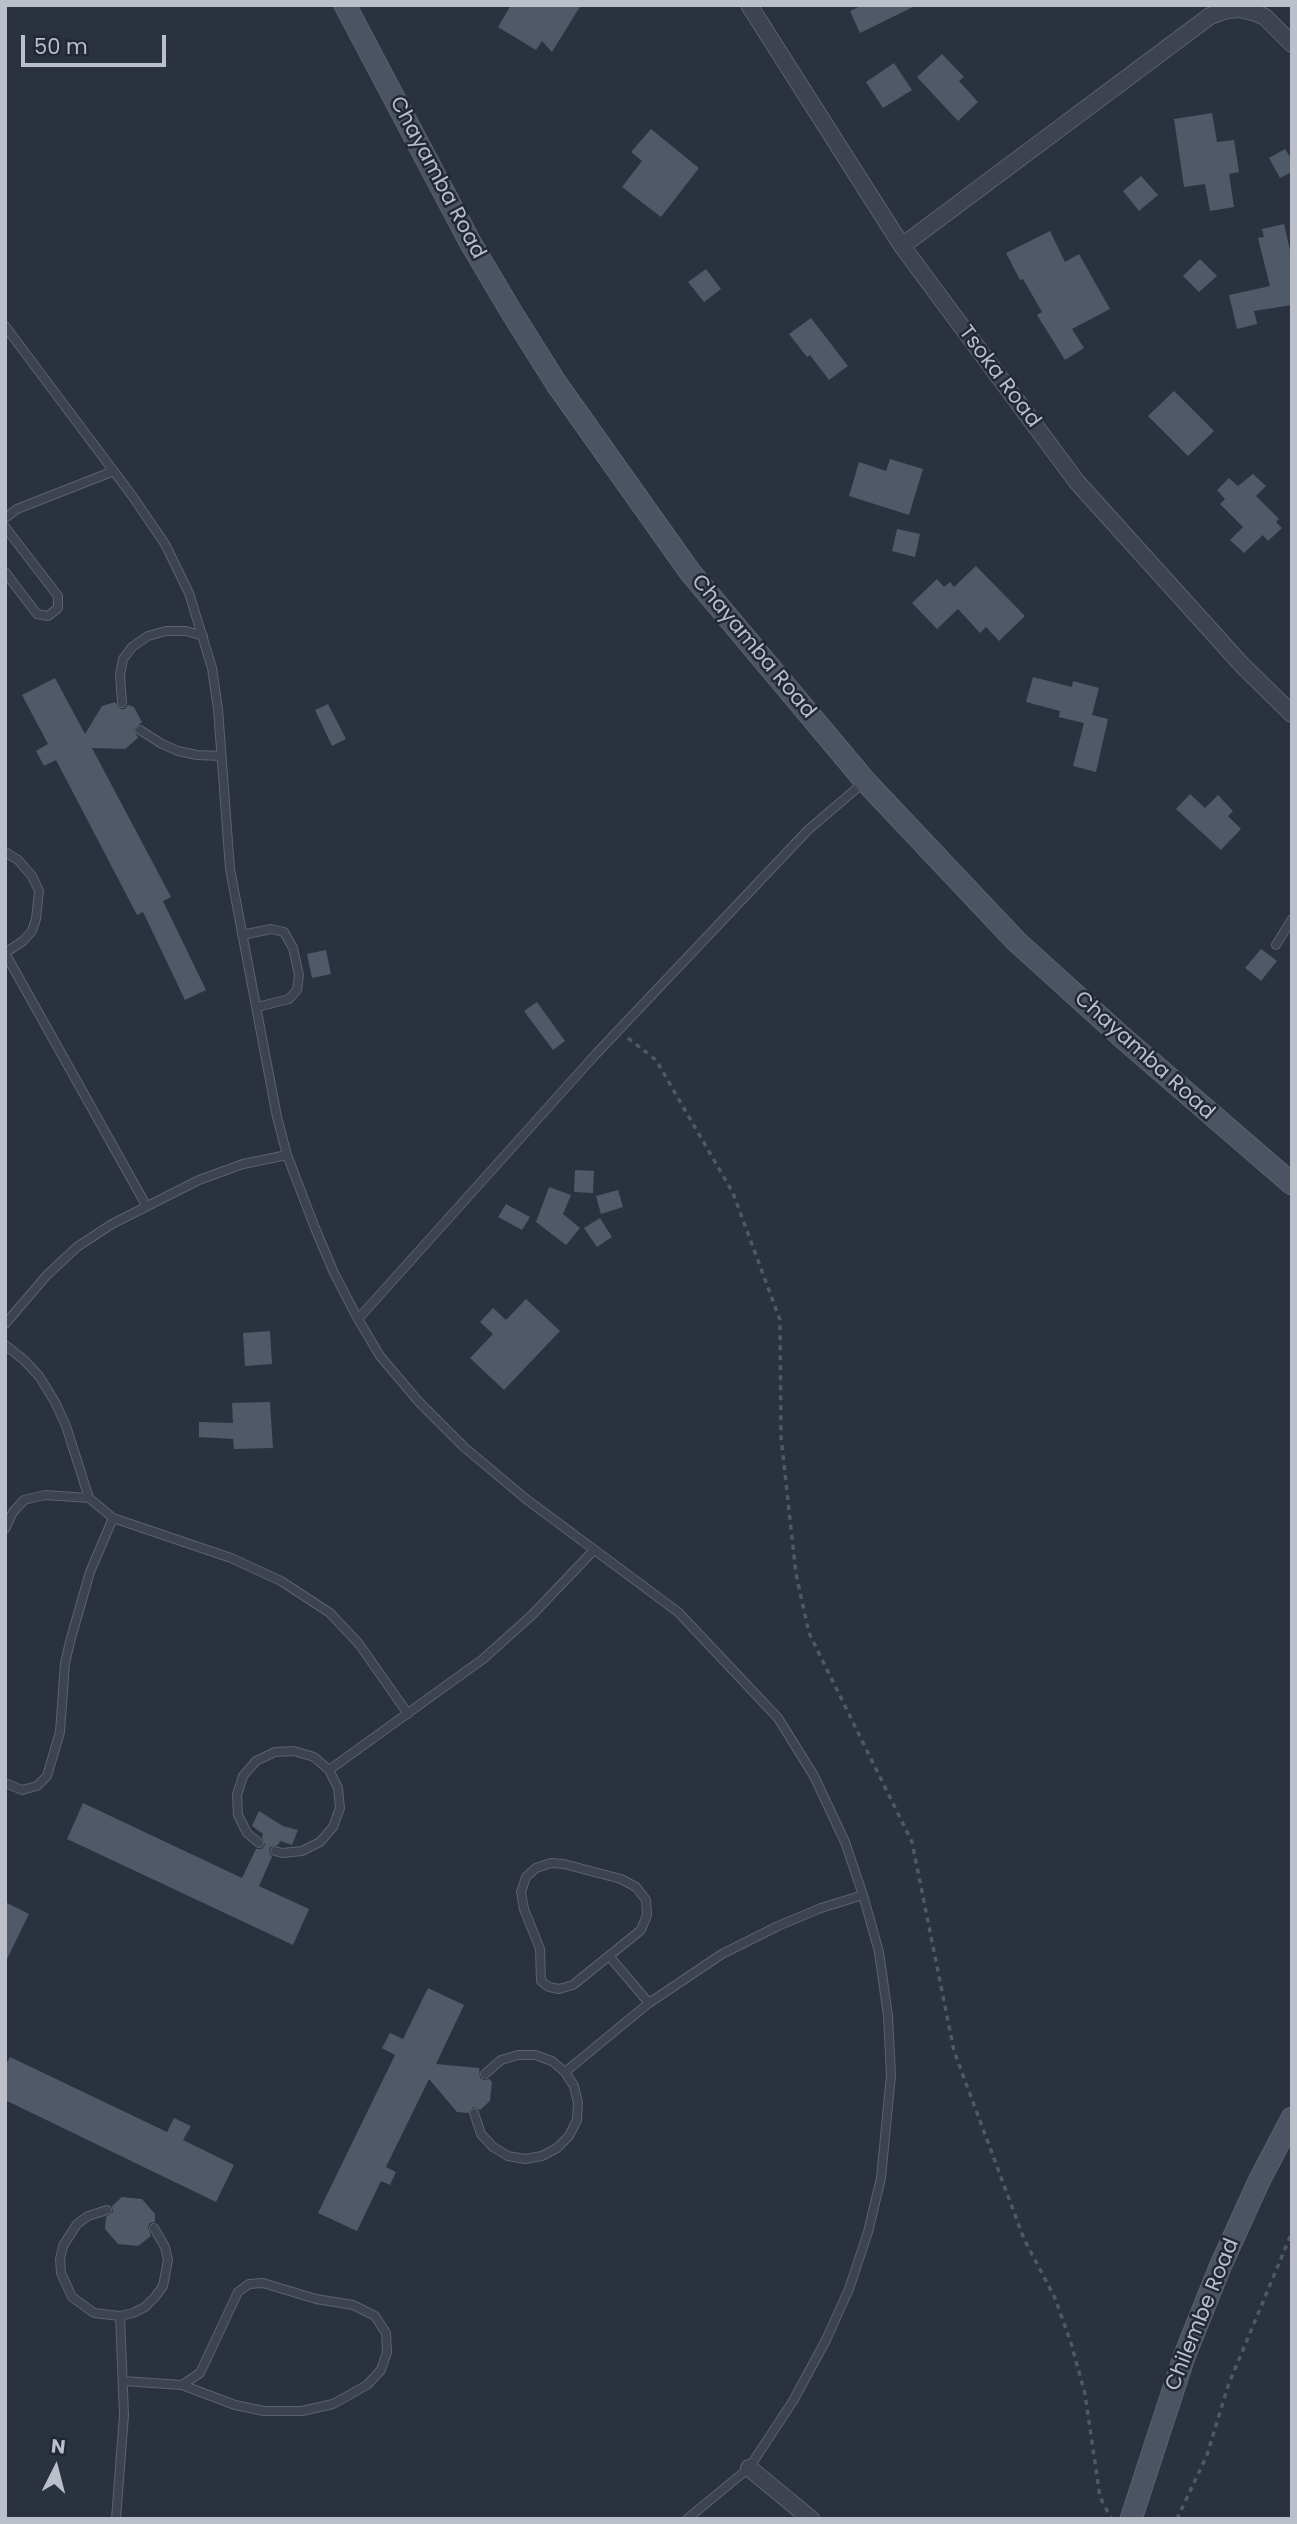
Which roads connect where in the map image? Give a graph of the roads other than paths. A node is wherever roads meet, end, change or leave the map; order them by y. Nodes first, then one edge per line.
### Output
1 (345, 5) edge
2 (749, 5) edge
3 (1292, 44) edge
4 (902, 246) junction
5 (5, 326) edge
6 (114, 471) junction
7 (5, 517) edge
8 (5, 527) edge
9 (5, 572) edge
10 (203, 636) junction
11 (122, 703) dead end
12 (1292, 714) edge
13 (140, 730) dead end
14 (221, 756) junction
15 (865, 781) junction
16 (5, 852) edge
17 (1292, 919) edge
18 (242, 935) junction
19 (1276, 945) dead end
20 (5, 953) edge
21 (257, 1007) junction
22 (287, 1155) junction
23 (1292, 1184) edge
24 (146, 1205) junction
25 (358, 1319) junction
26 (5, 1324) edge
27 (5, 1345) edge
28 (89, 1498) junction
29 (113, 1518) junction
30 (5, 1528) edge
31 (594, 1550) junction
32 (408, 1714) junction
33 (329, 1770) junction
34 (5, 1783) edge
35 (259, 1843) dead end
36 (275, 1851) dead end
37 (863, 1895) junction
38 (609, 1956) junction
39 (649, 2003) junction
40 (565, 2072) junction
41 (485, 2074) dead end
42 (474, 2113) dead end
43 (1292, 2118) edge
44 (107, 2210) dead end
45 (154, 2228) dead end
46 (121, 2316) junction
47 (123, 2381) junction
48 (181, 2385) junction
49 (749, 2468) junction
50 (116, 2519) edge
51 (687, 2519) edge
52 (811, 2519) edge
53 (1131, 2519) edge

1 - 15 main road, Chayamba Road
2 - 4 street, Tsoka Road
3 - 4 street
4 - 12 street, Tsoka Road
5 - 6 lane
6 - 7 lane
6 - 10 lane
8 - 9 lane
10 - 11 lane
10 - 14 lane
13 - 14 lane
14 - 18 lane
15 - 23 main road, Chayamba Road
15 - 25 lane
16 - 20 lane
17 - 19 lane
18 - 21 lane
18 - 21 lane
20 - 24 lane
21 - 22 lane
22 - 24 lane
22 - 25 lane
24 - 26 lane
25 - 31 lane
27 - 28 lane
28 - 29 lane
28 - 30 lane
29 - 32 lane
29 - 34 lane
31 - 32 lane
31 - 37 lane
32 - 33 lane
33 - 35 lane
33 - 36 lane
37 - 39 lane
37 - 49 lane
38 - 38 lane
38 - 39 lane
39 - 40 lane
40 - 41 lane
40 - 42 lane
43 - 53 main road, Chilembe Road
44 - 46 lane
45 - 46 lane
46 - 47 lane
47 - 48 lane
47 - 50 lane
48 - 48 lane
49 - 51 lane
49 - 52 street

